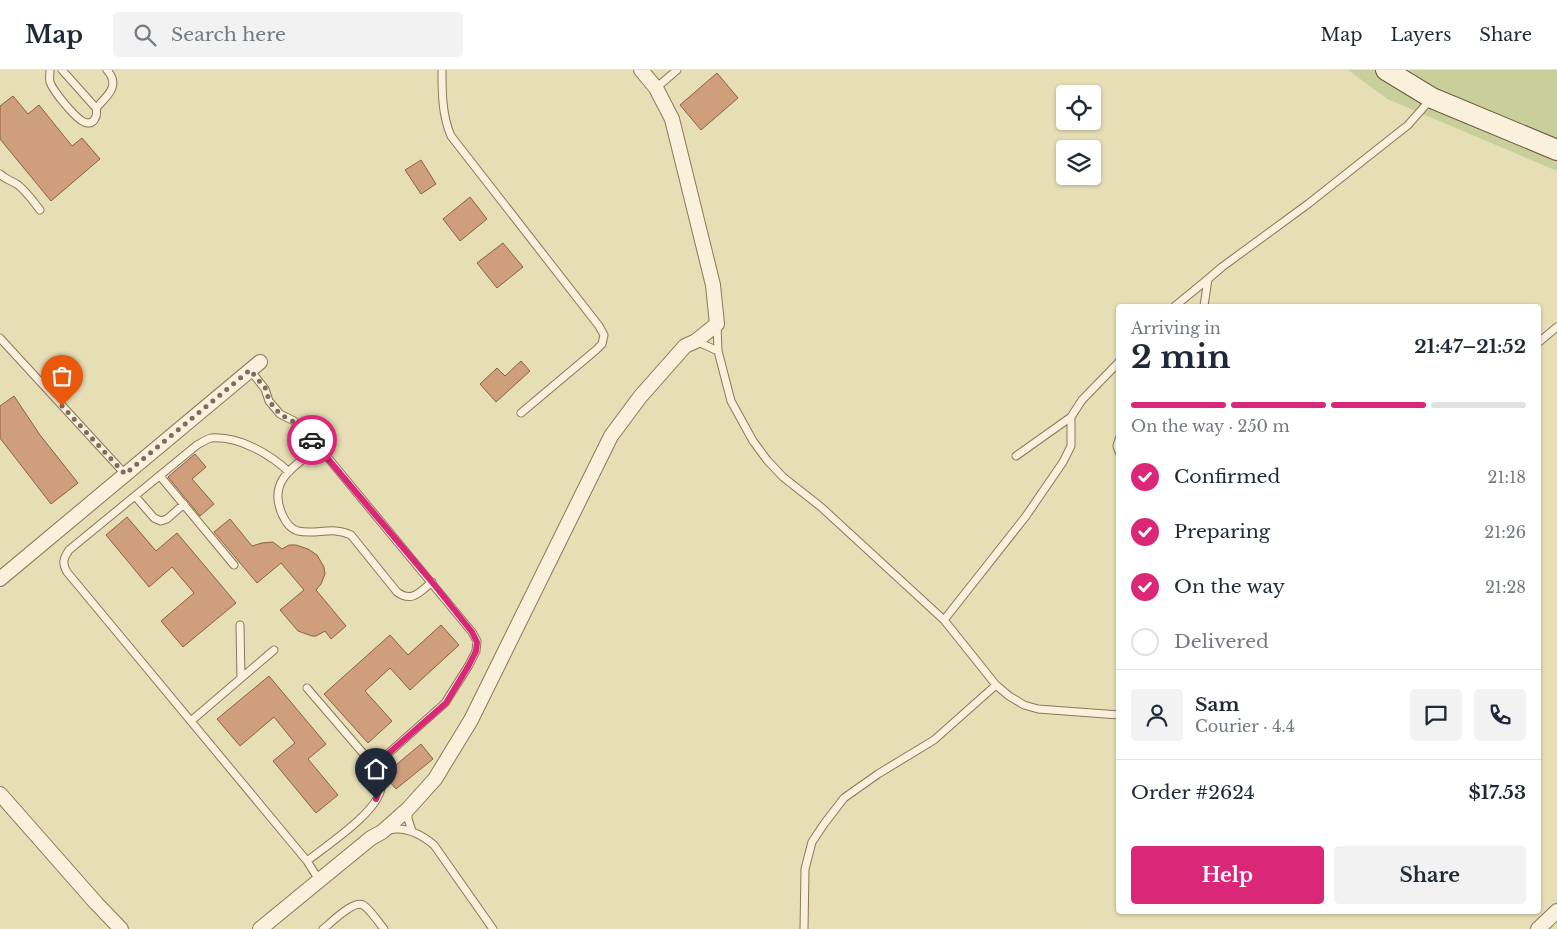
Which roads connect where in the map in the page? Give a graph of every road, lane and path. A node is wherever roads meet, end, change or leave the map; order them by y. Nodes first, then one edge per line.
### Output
1 (50, 70) edge
2 (62, 70) edge
3 (107, 70) edge
4 (442, 70) edge
5 (641, 70) edge
6 (677, 70) edge
7 (1386, 70) edge
8 (656, 88) junction
9 (1432, 98) junction
10 (96, 108) junction
11 (1557, 150) edge
12 (0, 174) edge
13 (40, 210) dead end
14 (1208, 279) junction
15 (1177, 304) edge
16 (1204, 304) edge
17 (717, 324) junction
18 (1557, 327) edge
19 (0, 338) edge
20 (1541, 340) edge
21 (696, 341) junction
22 (718, 351) junction
23 (1116, 365) edge
24 (255, 366) joint
25 (521, 413) dead end
26 (1071, 417) junction
27 (319, 447) junction
28 (1016, 456) dead end
29 (289, 472) junction
30 (125, 474) junction
31 (160, 476) junction
32 (135, 496) junction
33 (184, 504) junction
34 (234, 565) dead end
35 (0, 579) edge
36 (432, 582) junction
37 (944, 620) junction
38 (240, 626) dead end
39 (274, 650) dead end
40 (241, 678) junction
41 (996, 685) junction
42 (308, 688) dead end
43 (1116, 715) edge
44 (191, 721) junction
45 (374, 766) junction
46 (0, 794) edge
47 (408, 809) junction
48 (382, 832) junction
49 (412, 832) junction
50 (307, 861) junction
51 (319, 880) junction
52 (1557, 911) edge
53 (121, 929) edge
54 (260, 929) edge
55 (323, 929) edge
56 (384, 929) edge
57 (493, 929) edge
58 (804, 929) edge
59 (1538, 929) edge

1 - 10 lane
2 - 10 lane
3 - 10 lane
4 - 25 lane
5 - 8 street
6 - 8 lane
7 - 9 street
8 - 17 street
9 - 11 street
9 - 14 lane
12 - 13 lane
14 - 15 lane
14 - 16 lane
17 - 21 street
17 - 22 lane
18 - 20 lane
19 - 30 lane
21 - 22 lane
21 - 47 street
22 - 37 lane
23 - 26 lane
24 - 27 lane
24 - 30 street
26 - 28 lane
26 - 37 lane
27 - 29 lane
27 - 36 lane
29 - 31 lane
29 - 36 lane
30 - 35 street
31 - 32 lane
31 - 33 lane
32 - 33 lane
32 - 44 lane
33 - 34 lane
36 - 45 lane
37 - 41 lane
38 - 40 lane
39 - 40 lane
40 - 44 lane
41 - 43 lane
41 - 58 lane
42 - 45 lane
44 - 50 lane
45 - 50 lane
46 - 53 street
47 - 48 street
47 - 49 lane
48 - 49 lane
48 - 51 street
49 - 57 lane
50 - 51 lane
51 - 54 street
52 - 59 street
55 - 56 lane

